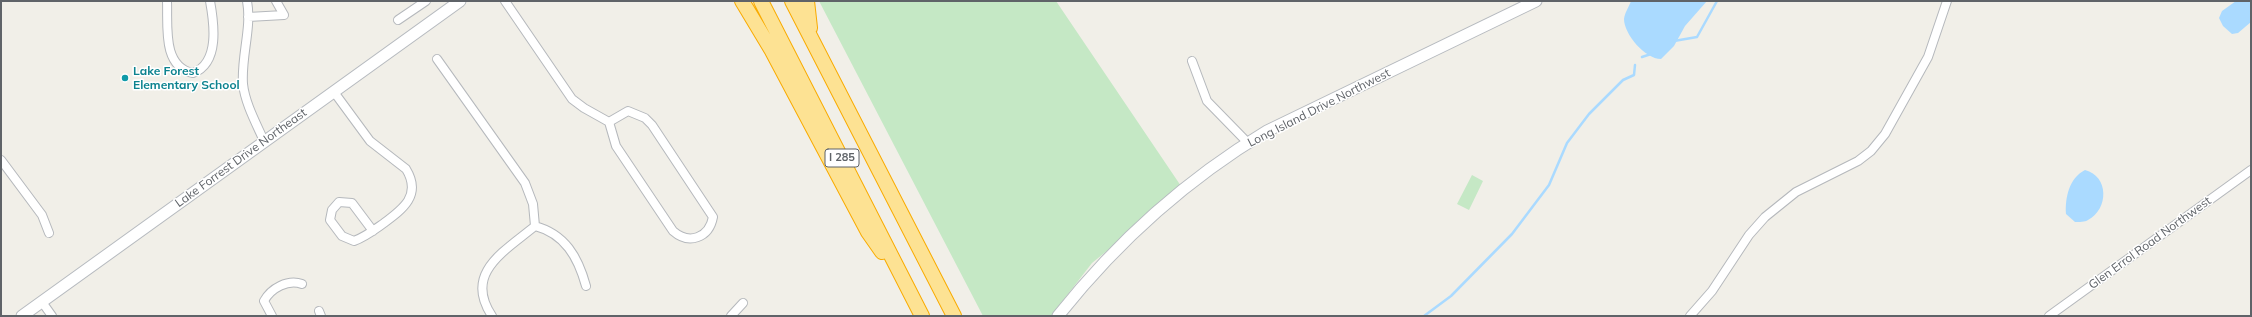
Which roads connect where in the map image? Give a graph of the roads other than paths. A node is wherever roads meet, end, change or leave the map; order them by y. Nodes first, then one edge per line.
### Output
1 (167, 1) edge
2 (210, 1) edge
3 (247, 1) edge
4 (276, 1) edge
5 (425, 1) edge
6 (460, 1) edge
7 (505, 1) edge
8 (742, 1) edge
9 (761, 1) edge
10 (792, 1) edge
11 (807, 1) edge
12 (1536, 1) edge
13 (1947, 1) edge
14 (248, 17) junction
15 (398, 20) dead end
16 (811, 37) junction
17 (437, 60) dead end
18 (1192, 61) dead end
19 (334, 92) junction
20 (605, 121) junction
21 (264, 141) junction
22 (1248, 143) junction
23 (1, 160) edge
24 (2251, 170) edge
25 (535, 226) junction
26 (373, 231) junction
27 (49, 233) dead end
28 (302, 284) dead end
29 (586, 286) dead end
30 (42, 302) junction
31 (743, 303) dead end
32 (916, 303) junction
33 (22, 316) edge
34 (52, 316) edge
35 (272, 316) edge
36 (492, 316) edge
37 (731, 316) edge
38 (922, 316) edge
39 (954, 316) edge
40 (1058, 316) edge
41 (1690, 316) edge
42 (2049, 316) edge

1 - 2 street
3 - 14 street
4 - 14 street
5 - 15 street
6 - 19 street, Lake Forrest Drive Northeast
7 - 20 street
8 - 32 highway
9 - 32 highway, I 285
10 - 16 highway, I 285
11 - 16 highway
12 - 22 street, Long Island Drive Northwest
13 - 41 street
14 - 21 street
16 - 39 highway, I 285
17 - 25 street
18 - 22 street
19 - 21 street, Lake Forrest Drive Northeast
19 - 26 street
20 - 20 street
21 - 30 street, Lake Forrest Drive Northeast
22 - 40 street, Long Island Drive Northwest
23 - 27 street
24 - 42 street, Glen Errol Road Northwest
25 - 29 street
25 - 36 street
26 - 26 street
28 - 35 street
30 - 33 street, Lake Forrest Drive Northeast
30 - 34 street
31 - 37 street
32 - 38 highway, I 285

